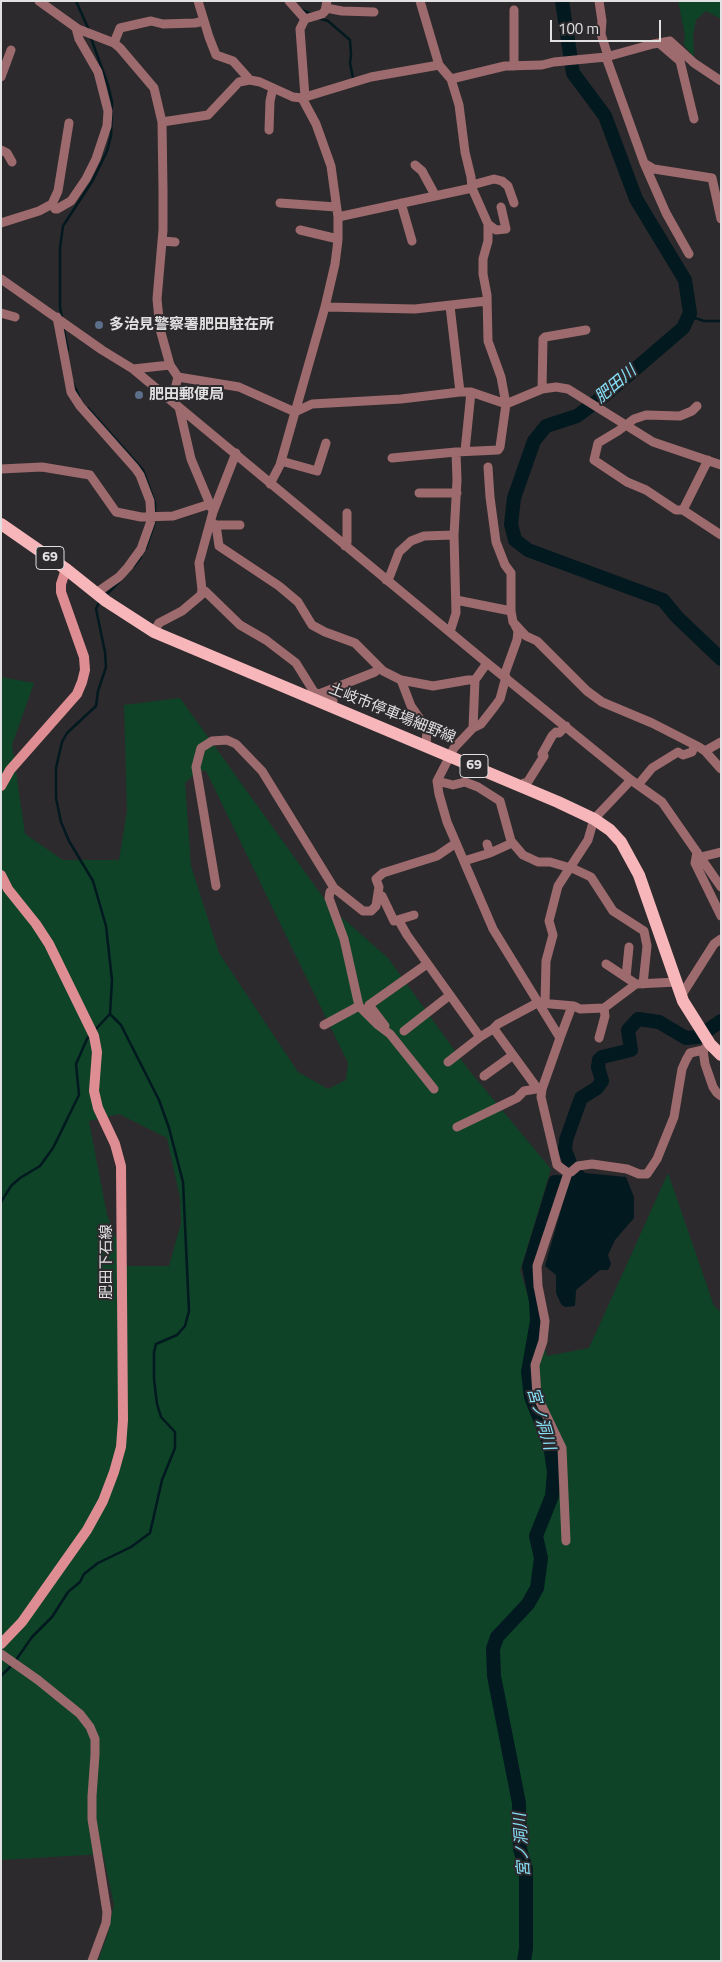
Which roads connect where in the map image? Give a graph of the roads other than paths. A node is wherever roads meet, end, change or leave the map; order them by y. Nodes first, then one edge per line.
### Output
1 (39, 1) edge
2 (198, 1) edge
3 (289, 1) edge
4 (420, 1) edge
5 (599, 1) edge
6 (326, 5) edge
7 (514, 10) dead end
8 (374, 12) dead end
9 (305, 19) junction
10 (204, 21) junction
11 (76, 28) junction
12 (114, 43) junction
13 (660, 43) junction
14 (11, 50) dead end
15 (607, 56) junction
16 (439, 65) junction
17 (514, 66) junction
18 (1, 77) edge
19 (450, 78) junction
20 (250, 80) junction
21 (721, 81) edge
22 (273, 88) junction
23 (304, 98) junction
24 (694, 119) dead end
25 (162, 122) junction
26 (69, 123) dead end
27 (269, 130) dead end
28 (1, 150) edge
29 (12, 162) dead end
30 (644, 163) junction
31 (415, 165) dead end
32 (717, 180) edge
33 (472, 186) junction
34 (435, 196) junction
35 (280, 203) dead end
36 (401, 203) junction
37 (514, 203) dead end
38 (52, 204) junction
39 (501, 207) dead end
40 (336, 208) junction
41 (338, 217) junction
42 (721, 219) edge
43 (1, 223) edge
44 (488, 224) junction
45 (300, 230) dead end
46 (338, 239) junction
47 (162, 241) junction
48 (412, 241) dead end
49 (175, 242) dead end
50 (689, 254) dead end
51 (1, 279) edge
52 (487, 301) junction
53 (450, 306) junction
54 (325, 307) junction
55 (1, 313) edge
56 (15, 318) dead end
57 (57, 318) junction
58 (586, 330) dead end
59 (170, 365) junction
60 (133, 369) junction
61 (178, 377) junction
62 (542, 389) junction
63 (460, 392) junction
64 (471, 392) junction
65 (175, 404) junction
66 (506, 404) junction
67 (697, 406) dead end
68 (295, 412) junction
69 (626, 426) junction
70 (326, 443) dead end
71 (461, 451) junction
72 (236, 453) junction
73 (392, 458) dead end
74 (708, 460) junction
75 (281, 461) junction
76 (721, 465) edge
77 (488, 466) dead end
78 (1, 470) edge
79 (270, 484) junction
80 (419, 493) dead end
81 (456, 493) junction
82 (211, 508) junction
83 (683, 510) junction
84 (347, 513) dead end
85 (155, 517) junction
86 (213, 523) junction
87 (1, 524) edge
88 (240, 525) dead end
89 (454, 535) junction
90 (721, 535) edge
91 (345, 546) junction
92 (66, 569) junction
93 (386, 580) junction
94 (202, 590) junction
95 (100, 596) junction
96 (456, 600) junction
97 (511, 611) junction
98 (515, 624) junction
99 (154, 632) junction
100 (450, 632) junction
101 (487, 664) junction
102 (379, 667) junction
103 (505, 676) junction
104 (402, 680) junction
105 (475, 680) junction
106 (320, 694) junction
107 (347, 714) junction
108 (566, 726) junction
109 (473, 728) junction
110 (721, 742) edge
111 (695, 745) junction
112 (426, 746) junction
113 (705, 751) junction
114 (450, 756) junction
115 (721, 769) edge
116 (437, 781) junction
117 (634, 782) junction
118 (1, 786) edge
119 (521, 786) junction
120 (594, 819) junction
121 (456, 843) junction
122 (512, 843) junction
123 (487, 844) dead end
124 (721, 852) edge
125 (490, 854) junction
126 (699, 855) junction
127 (464, 861) junction
128 (569, 868) junction
129 (1, 875) edge
130 (216, 886) dead end
131 (721, 887) edge
132 (334, 888) junction
133 (378, 894) junction
134 (414, 915) dead end
135 (721, 916) edge
136 (399, 921) junction
137 (721, 939) edge
138 (629, 947) dead end
139 (427, 964) junction
140 (606, 964) dead end
141 (626, 977) junction
142 (677, 982) junction
143 (639, 984) junction
144 (450, 995) junction
145 (681, 996) junction
146 (541, 1003) junction
147 (359, 1006) junction
148 (572, 1006) junction
149 (604, 1008) junction
150 (324, 1025) dead end
151 (494, 1029) junction
152 (404, 1031) dead end
153 (387, 1032) junction
154 (480, 1037) junction
155 (560, 1038) junction
156 (599, 1038) dead end
157 (707, 1047) junction
158 (512, 1054) junction
159 (721, 1055) edge
160 (448, 1062) dead end
161 (484, 1076) dead end
162 (540, 1088) junction
163 (434, 1089) dead end
164 (721, 1096) edge
165 (457, 1127) dead end
166 (568, 1173) junction
167 (566, 1541) dead end
168 (1, 1644) edge
169 (1, 1654) edge
170 (92, 1961) edge

1 - 11 street
2 - 10 street
3 - 9 street
4 - 16 street
5 - 15 street
6 - 8 street
6 - 9 street
7 - 17 street
9 - 23 street
10 - 12 street
10 - 20 street
11 - 12 street
11 - 38 street
12 - 25 street
13 - 15 street
13 - 21 street
13 - 24 street
14 - 18 street
15 - 17 street
15 - 30 street
16 - 19 street
16 - 23 street
17 - 19 street
19 - 33 street
20 - 22 street
20 - 25 street
22 - 23 street
22 - 27 street
23 - 40 street
25 - 47 street
26 - 38 street
28 - 29 street
30 - 32 street
30 - 50 street
31 - 34 street
32 - 42 street
33 - 34 street
33 - 37 street
33 - 44 street
34 - 36 street
35 - 40 street
36 - 41 street
36 - 48 street
38 - 43 street
39 - 44 street
40 - 41 street
41 - 46 street
44 - 52 street
45 - 46 street
46 - 54 street
47 - 49 street
47 - 59 street
51 - 57 street
52 - 53 street
52 - 66 street
53 - 54 street
53 - 63 street
54 - 68 street
55 - 56 street
57 - 60 street
57 - 85 street
58 - 62 street
59 - 60 street
59 - 61 street
60 - 65 street
61 - 65 street
61 - 68 street
62 - 66 street
62 - 69 street
63 - 64 street
63 - 68 street
64 - 66 street
64 - 71 street
65 - 72 street
65 - 82 street
66 - 71 street
67 - 69 street
68 - 75 street
69 - 74 street
69 - 83 street
70 - 75 street
71 - 73 street
71 - 81 street
72 - 79 street
72 - 82 street
74 - 76 street
74 - 83 street
75 - 79 street
77 - 97 street
78 - 85 street
79 - 91 street
80 - 81 street
81 - 89 street
82 - 85 street
82 - 86 street
83 - 90 street
84 - 91 street
85 - 95 street
86 - 88 street
86 - 94 street
86 - 102 street
87 - 92 main road, 土岐市停車場細野線 / 69
89 - 93 street
89 - 96 street
91 - 93 street
92 - 95 main road, 土岐市停車場細野線 / 69
92 - 118 main road
93 - 100 street
94 - 99 street
94 - 106 street
95 - 99 main road, 土岐市停車場細野線 / 69
96 - 97 street
96 - 100 street
97 - 98 street
98 - 103 street
98 - 111 street
99 - 107 main road, 土岐市停車場細野線 / 69
100 - 101 street
101 - 103 street
101 - 105 street
102 - 104 street
102 - 106 street
103 - 108 street
103 - 109 street
104 - 105 street
104 - 112 street
105 - 109 street
106 - 107 street
107 - 112 main road, 土岐市停車場細野線 / 69
108 - 117 street
108 - 119 street
109 - 114 street
110 - 113 street
111 - 113 street
111 - 117 street
112 - 114 main road, 土岐市停車場細野線 / 69
113 - 115 street
114 - 116 street
114 - 119 main road, 土岐市停車場細野線 / 69
116 - 121 street
116 - 122 street
117 - 120 street
117 - 126 street
119 - 120 main road, 土岐市停車場細野線 / 69
120 - 128 street
120 - 142 main road, 土岐市停車場細野線 / 69
121 - 127 street
121 - 133 street
122 - 125 street
122 - 128 street
123 - 125 street
124 - 126 street
125 - 127 street
126 - 131 street
126 - 135 street
127 - 146 street
128 - 143 street
128 - 146 street
129 - 168 main road, 肥田下石線
130 - 132 street
132 - 133 street
132 - 147 street
133 - 136 street
134 - 136 street
136 - 139 street
137 - 145 street
138 - 141 street
139 - 144 street
139 - 153 street
140 - 141 street
141 - 143 street
142 - 143 street
142 - 145 main road, 土岐市停車場細野線 / 69
143 - 149 street
144 - 152 street
144 - 154 street
145 - 157 main road, 土岐市停車場細野線 / 69
146 - 148 street
146 - 151 street
146 - 155 street
147 - 150 street
147 - 153 street
148 - 149 street
148 - 155 street
149 - 156 street
151 - 154 street
151 - 158 street
153 - 163 street
154 - 160 street
155 - 162 street
157 - 159 main road, 土岐市停車場細野線 / 69
157 - 164 street
157 - 166 street
158 - 161 street
158 - 162 street
162 - 165 street
162 - 166 street
166 - 167 street
169 - 170 street

